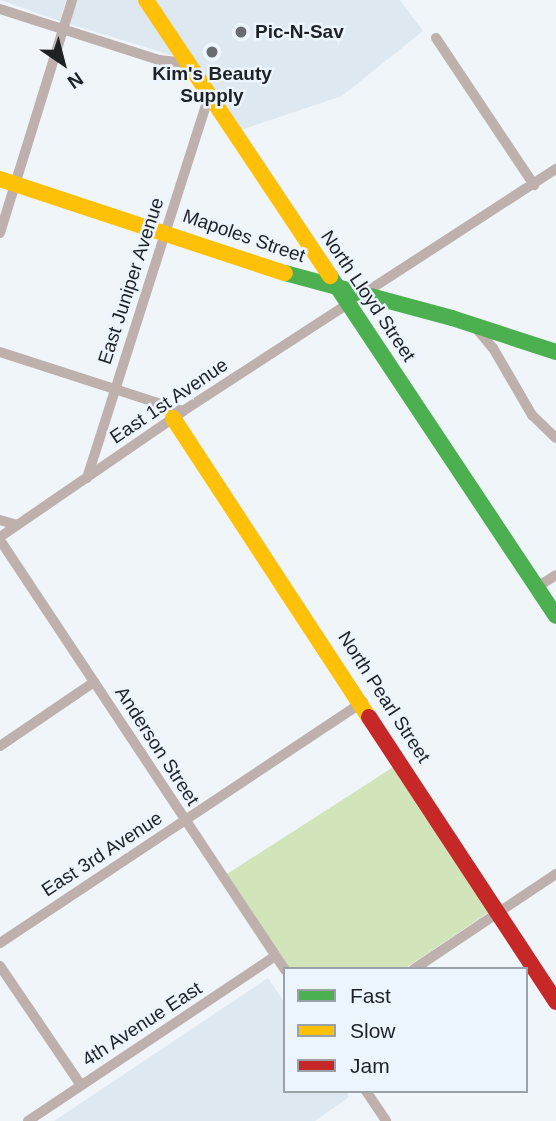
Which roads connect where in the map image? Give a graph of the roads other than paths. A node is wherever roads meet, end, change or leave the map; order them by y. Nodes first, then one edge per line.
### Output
1 (72, 0) edge
2 (146, 0) edge
3 (0, 9) edge
4 (64, 27) junction
5 (436, 38) dead end
6 (187, 62) junction
7 (209, 95) junction
8 (556, 169) edge
9 (0, 179) edge
10 (16, 184) junction
11 (534, 184) junction
12 (166, 231) junction
13 (0, 233) edge
14 (348, 297) junction
15 (472, 325) junction
16 (0, 352) edge
17 (556, 352) edge
18 (116, 387) junction
19 (178, 415) junction
20 (556, 438) edge
21 (87, 478) junction
22 (0, 520) edge
23 (17, 526) junction
24 (0, 539) edge
25 (556, 575) edge
26 (537, 587) junction
27 (556, 616) edge
28 (94, 682) junction
29 (363, 702) junction
30 (0, 746) edge
31 (185, 821) junction
32 (556, 874) edge
33 (499, 912) junction
34 (0, 943) edge
35 (275, 956) junction
36 (0, 967) edge
37 (283, 967) edge
38 (417, 967) edge
39 (556, 1002) edge
40 (81, 1085) junction
41 (367, 1093) edge
42 (28, 1121) edge
43 (386, 1121) edge

1 - 4 street
2 - 6 street, North Lloyd Street
3 - 4 street
4 - 6 street
4 - 10 street
5 - 11 street
6 - 7 street, North Lloyd Street
7 - 12 street, East Juniper Avenue
7 - 14 street, North Lloyd Street
8 - 11 street, East 1st Avenue
9 - 10 street, Mapoles Street
10 - 12 street, Mapoles Street
10 - 13 street
11 - 14 street, East 1st Avenue
12 - 14 street, Mapoles Street
12 - 18 street, East Juniper Avenue
14 - 15 street, Mapoles Street
14 - 19 street, East 1st Avenue
14 - 26 street, North Lloyd Street
15 - 17 street, Mapoles Street
15 - 20 street
16 - 18 street
18 - 19 street
18 - 21 street, East Juniper Avenue
19 - 21 street, East 1st Avenue
19 - 29 street, North Pearl Street
21 - 23 street, East 1st Avenue
22 - 23 street
23 - 24 street, East 1st Avenue
24 - 28 street, Anderson Street
25 - 26 street
26 - 27 street, North Lloyd Street
28 - 30 street
28 - 31 street, Anderson Street
29 - 31 street, East 3rd Avenue
29 - 33 street, North Pearl Street
31 - 34 street, East 3rd Avenue
31 - 35 street, Anderson Street
32 - 33 street
33 - 38 street
33 - 39 street, North Pearl Street
35 - 37 street, Anderson Street
35 - 40 street, 4th Avenue East
36 - 40 street
40 - 42 street, 4th Avenue East
41 - 43 street

